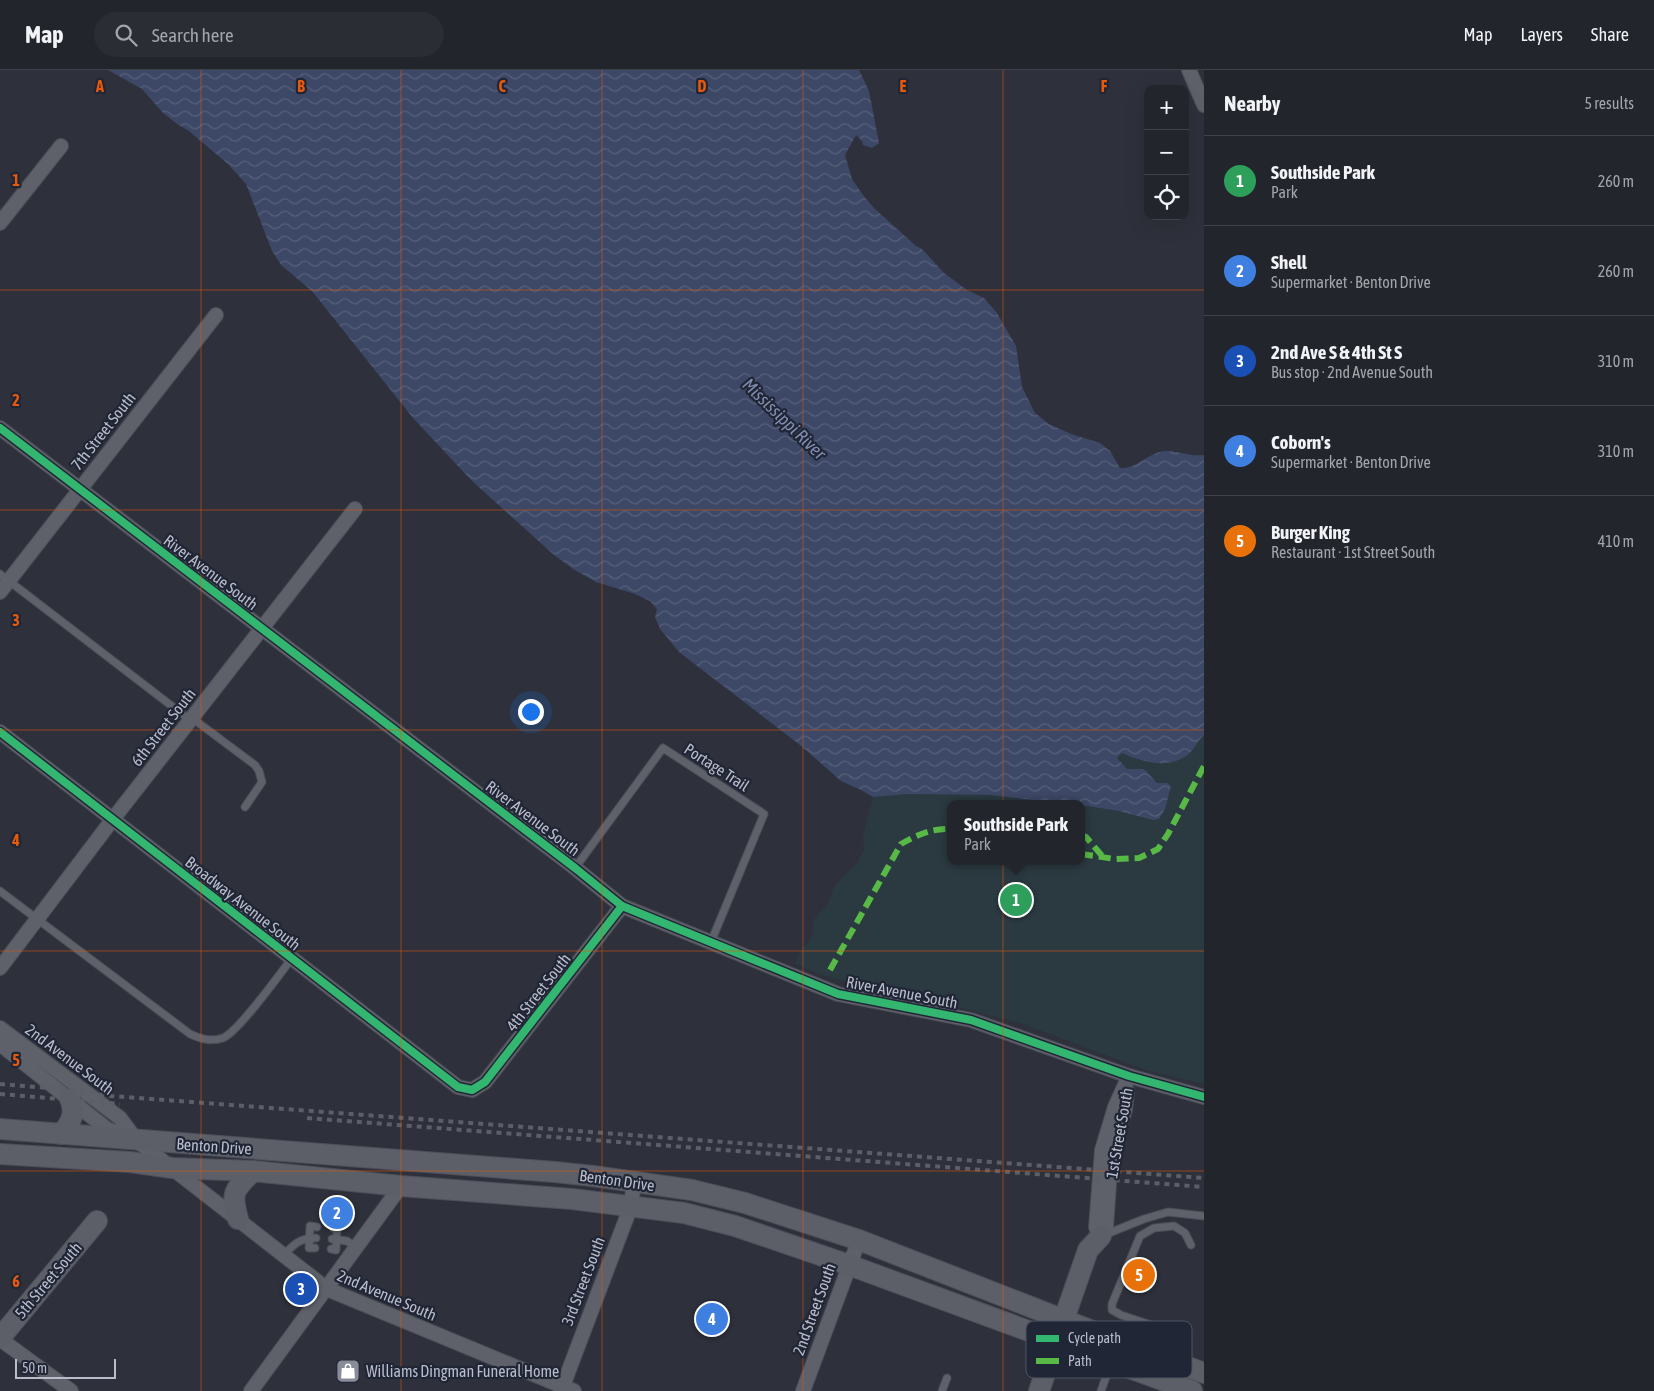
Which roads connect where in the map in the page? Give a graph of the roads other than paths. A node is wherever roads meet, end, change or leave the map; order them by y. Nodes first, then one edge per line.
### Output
1 (1189, 70) edge
2 (1204, 105) edge
3 (61, 146) dead end
4 (0, 224) edge
5 (216, 315) dead end
6 (0, 428) edge
7 (80, 489) junction
8 (355, 509) dead end
9 (5, 577) edge
10 (0, 592) edge
11 (262, 628) junction
12 (191, 719) junction
13 (0, 732) edge
14 (245, 807) dead end
15 (113, 819) junction
16 (575, 868) junction
17 (0, 891) edge
18 (622, 906) junction
19 (36, 920) junction
20 (711, 942) junction
21 (292, 958) junction
22 (0, 968) edge
23 (0, 1028) edge
24 (0, 1044) edge
25 (1129, 1076) junction
26 (472, 1090) joint
27 (1204, 1097) edge
28 (70, 1099) junction
29 (0, 1129) edge
30 (61, 1134) junction
31 (136, 1140) junction
32 (0, 1154) edge
33 (172, 1168) junction
34 (253, 1171) junction
35 (634, 1182) junction
36 (401, 1186) junction
37 (631, 1206) junction
38 (1204, 1216) edge
39 (238, 1220) junction
40 (97, 1221) dead end
41 (317, 1226) dead end
42 (333, 1228) dead end
43 (1101, 1236) junction
44 (313, 1238) junction
45 (334, 1239) junction
46 (859, 1240) junction
47 (1191, 1245) dead end
48 (356, 1247) junction
49 (315, 1248) dead end
50 (331, 1249) dead end
51 (284, 1255) junction
52 (849, 1264) junction
53 (327, 1289) junction
54 (1063, 1319) junction
55 (1068, 1321) edge
56 (1139, 1321) edge
57 (1026, 1331) edge
58 (0, 1339) edge
59 (1192, 1368) edge
60 (1204, 1372) edge
61 (947, 1378) dead end
62 (1044, 1378) edge
63 (1107, 1378) edge
64 (1142, 1378) edge
65 (565, 1390) edge
66 (71, 1391) edge
67 (251, 1391) edge
68 (803, 1391) edge
69 (942, 1391) edge
70 (1040, 1391) edge
71 (1100, 1391) edge
72 (1192, 1391) edge

1 - 2 street
3 - 4 street
5 - 7 street, 7th Street South
6 - 7 street, River Avenue South
7 - 9 street, 7th Street South
7 - 11 street, River Avenue South
8 - 11 street, 6th Street South
9 - 10 street, 7th Street South
9 - 12 lane
11 - 12 street, 6th Street South
11 - 16 street, River Avenue South
12 - 14 lane
12 - 15 street, 6th Street South
13 - 15 street, Broadway Avenue South
15 - 19 street, 6th Street South
15 - 21 street, Broadway Avenue South
16 - 18 street, River Avenue South
16 - 20 lane, Portage Trail
17 - 19 lane
18 - 20 street, River Avenue South
18 - 26 street, 4th Street South
19 - 21 lane
19 - 22 street, 6th Street South
20 - 25 street, River Avenue South
21 - 26 street, Broadway Avenue South
23 - 31 street, 2nd Avenue South
24 - 28 street, 2nd Avenue South
25 - 27 street, River Avenue South
25 - 43 street, 1st Street South
28 - 30 main road
28 - 31 street, 2nd Avenue South
29 - 30 main road, Benton Drive
30 - 31 main road, Benton Drive
31 - 33 street, 2nd Avenue South
31 - 35 main road, Benton Drive
32 - 33 main road, Benton Drive
33 - 34 main road, Benton Drive
33 - 39 street, 2nd Avenue South
34 - 36 main road, Benton Drive
34 - 39 main road
35 - 37 street, 3rd Street South
35 - 46 main road, Benton Drive
36 - 37 main road, Benton Drive
36 - 48 street
37 - 52 main road, Benton Drive
37 - 65 street, 3rd Street South
38 - 43 lane
39 - 51 street, 2nd Avenue South
40 - 58 main road, 5th Street South
41 - 44 lane
42 - 45 lane
43 - 54 main road
44 - 49 lane
44 - 51 lane
45 - 48 lane
45 - 50 lane
46 - 52 street, 2nd Street South
46 - 54 main road, Benton Drive
47 - 56 lane
48 - 53 street
51 - 53 street, 2nd Avenue South
52 - 57 main road, Benton Drive
52 - 68 street, 2nd Street South
53 - 65 street, 2nd Avenue South
53 - 67 street
54 - 55 main road, Benton Drive
58 - 66 street
59 - 60 main road, Benton Drive
61 - 69 lane
62 - 70 main road
63 - 71 lane
64 - 72 main road, Benton Drive

